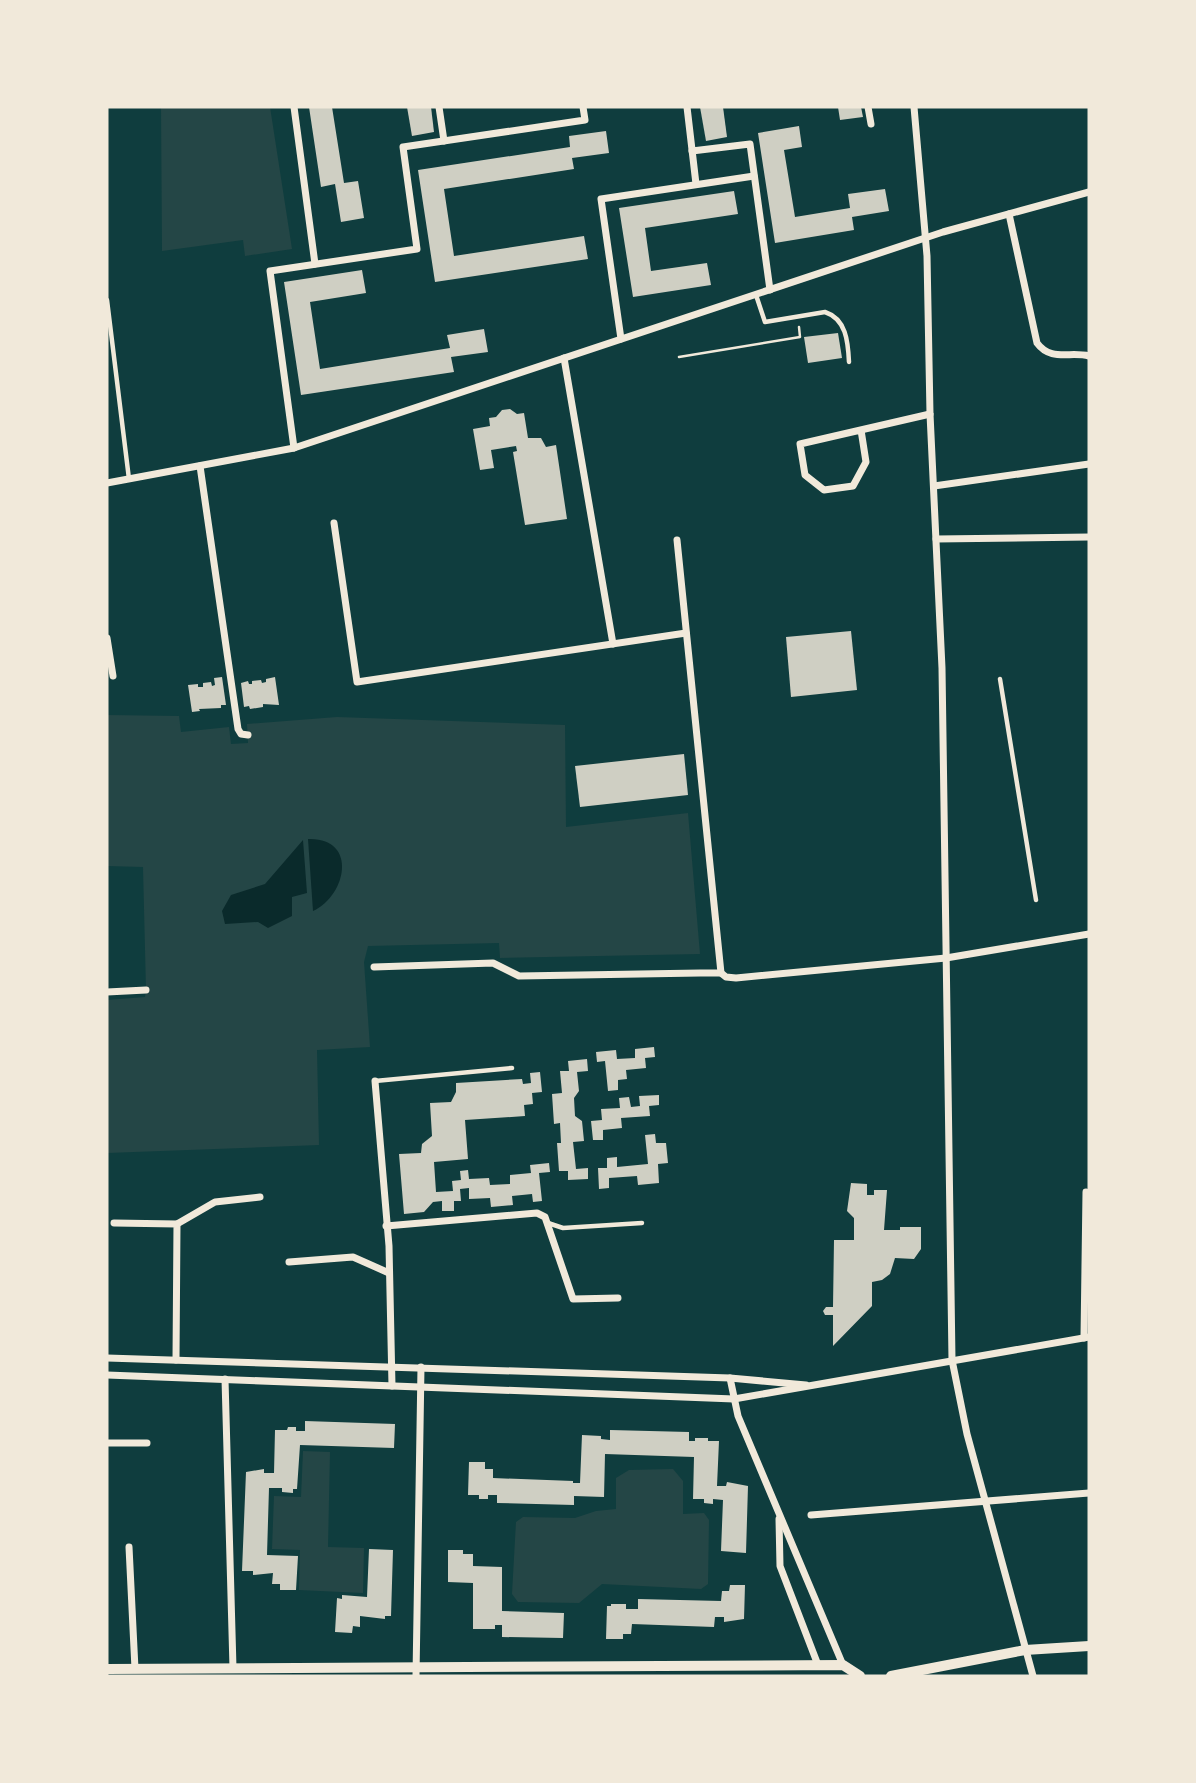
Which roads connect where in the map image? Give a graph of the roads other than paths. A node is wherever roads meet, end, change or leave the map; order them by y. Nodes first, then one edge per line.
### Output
1 (294, 107) edge
2 (439, 107) edge
3 (583, 107) edge
4 (687, 107) edge
5 (868, 107) edge
6 (914, 107) edge
7 (871, 124) dead end
8 (444, 141) junction
9 (692, 150) junction
10 (754, 176) junction
11 (696, 184) junction
12 (1089, 192) edge
13 (1009, 214) junction
14 (926, 237) junction
15 (315, 264) junction
16 (770, 289) junction
17 (756, 294) junction
18 (107, 300) edge
19 (621, 339) junction
20 (1089, 356) edge
21 (564, 358) junction
22 (849, 362) dead end
23 (930, 414) junction
24 (860, 430) junction
25 (294, 448) junction
26 (1089, 464) edge
27 (200, 466) junction
28 (129, 479) junction
29 (107, 482) edge
30 (934, 486) junction
31 (334, 523) dead end
32 (1089, 537) edge
33 (936, 539) junction
34 (677, 540) dead end
35 (686, 633) junction
36 (107, 638) edge
37 (612, 644) junction
38 (113, 676) dead end
39 (1000, 679) dead end
40 (248, 735) dead end
41 (1036, 900) dead end
42 (1089, 934) edge
43 (946, 958) junction
44 (374, 967) dead end
45 (721, 973) junction
46 (146, 990) dead end
47 (107, 992) edge
48 (512, 1068) dead end
49 (376, 1081) joint
50 (1086, 1192) dead end
51 (260, 1197) dead end
52 (114, 1223) dead end
53 (547, 1223) junction
54 (642, 1223) dead end
55 (177, 1224) junction
56 (386, 1226) junction
57 (289, 1262) dead end
58 (389, 1273) junction
59 (618, 1298) dead end
60 (1087, 1338) edge
61 (107, 1358) edge
62 (176, 1360) junction
63 (952, 1360) junction
64 (392, 1367) junction
65 (421, 1367) junction
66 (107, 1375) edge
67 (730, 1378) junction
68 (225, 1379) junction
69 (817, 1385) junction
70 (392, 1386) junction
71 (421, 1387) junction
72 (734, 1399) junction
73 (107, 1443) edge
74 (147, 1443) dead end
75 (1089, 1493) edge
76 (985, 1502) junction
77 (779, 1515) junction
78 (811, 1515) dead end
79 (129, 1547) dead end
80 (1089, 1646) edge
81 (1025, 1650) junction
82 (818, 1665) junction
83 (843, 1665) junction
84 (233, 1668) junction
85 (107, 1669) edge
86 (135, 1669) junction
87 (416, 1672) edge
88 (860, 1676) edge
89 (891, 1676) edge
90 (1033, 1676) edge

1 - 15 street
2 - 8 street
3 - 8 street
4 - 9 street
5 - 7 street
6 - 14 street
8 - 15 street
9 - 10 street
9 - 11 street
10 - 11 street
10 - 16 street
11 - 19 street
12 - 13 street
13 - 14 street
13 - 20 street
14 - 16 street
14 - 23 street
15 - 25 street
16 - 17 street
17 - 19 street
17 - 22 lane
18 - 28 lane
19 - 21 street
21 - 25 street
21 - 37 street
23 - 24 street
23 - 30 street
24 - 24 street
25 - 27 street
26 - 30 street
27 - 28 street
27 - 40 street
28 - 29 street
30 - 33 street
31 - 37 street
32 - 33 street
33 - 43 street
34 - 35 street
35 - 37 street
35 - 45 street
36 - 38 street
39 - 41 lane
42 - 43 street
43 - 45 street
43 - 63 street
44 - 45 street
46 - 47 street
48 - 49 lane
49 - 56 street
50 - 60 street
51 - 55 street
52 - 55 street
53 - 54 lane
53 - 56 street
53 - 59 street
55 - 62 street
56 - 58 street
57 - 58 street
58 - 64 street
60 - 63 street
61 - 62 street
62 - 64 street
63 - 69 street
63 - 76 street
64 - 65 street
64 - 70 street
65 - 67 street
65 - 71 street
66 - 68 street
67 - 69 street
67 - 72 street
68 - 70 street
68 - 84 street
69 - 72 street
70 - 71 street
71 - 72 street
71 - 87 street
72 - 77 street
73 - 74 street
75 - 76 street
76 - 78 street
76 - 81 street
77 - 82 street
77 - 83 street
79 - 86 street
80 - 81 street
81 - 89 street
81 - 90 street
82 - 83 street
82 - 87 street
83 - 88 street
84 - 86 street
84 - 87 street
85 - 86 street

